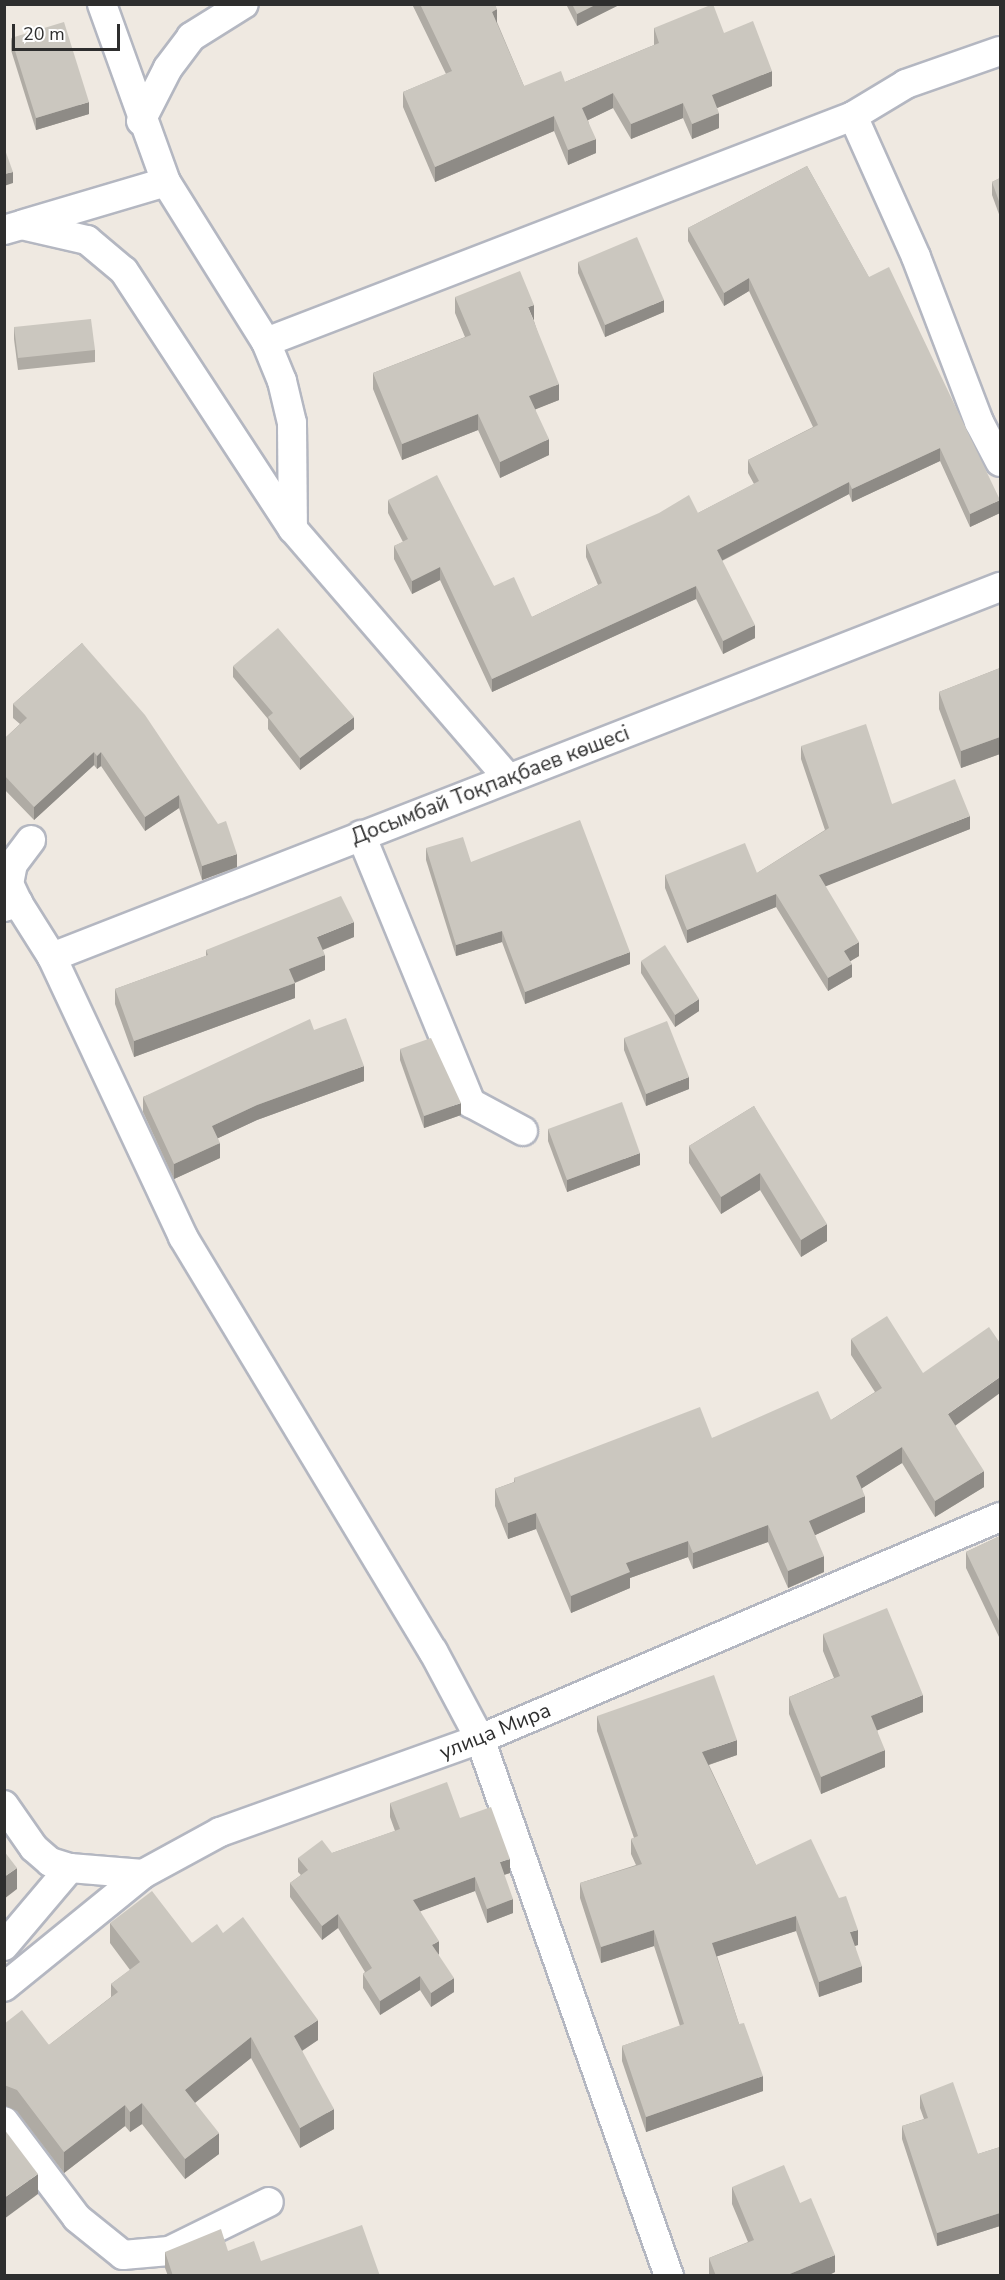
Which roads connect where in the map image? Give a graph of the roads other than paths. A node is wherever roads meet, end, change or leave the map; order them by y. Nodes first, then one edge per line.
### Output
1 (102, 4) edge
2 (244, 4) edge
3 (1000, 51) edge
4 (854, 116) junction
5 (141, 121) junction
6 (166, 182) junction
7 (13, 228) edge
8 (266, 342) junction
9 (1000, 462) edge
10 (294, 529) junction
11 (1000, 587) edge
12 (507, 777) junction
13 (361, 835) junction
14 (31, 840) dead end
15 (9, 894) edge
16 (52, 957) junction
17 (523, 1131) dead end
18 (1000, 1517) edge
19 (480, 1739) junction
20 (4, 1805) edge
21 (70, 1868) junction
22 (143, 1874) junction
23 (4, 1946) edge
24 (4, 1987) edge
25 (4, 2121) edge
26 (269, 2202) dead end
27 (669, 2276) edge

1 - 5 street
2 - 5 street
3 - 4 street
4 - 8 street
4 - 9 street
5 - 6 street
6 - 7 street
6 - 8 street
7 - 10 street
8 - 10 street
10 - 12 street
11 - 12 street, Досымбай Тоқпақбаев көшесі
12 - 13 street, Досымбай Тоқпақбаев көшесі
13 - 16 street, Досымбай Тоқпақбаев көшесі
13 - 17 street
14 - 15 street
15 - 16 street
16 - 19 street
18 - 19 street, улица Мира
19 - 22 street, улица Мира
19 - 27 street
20 - 21 street
21 - 22 street
21 - 23 street
22 - 24 street, улица Мира
25 - 26 street

